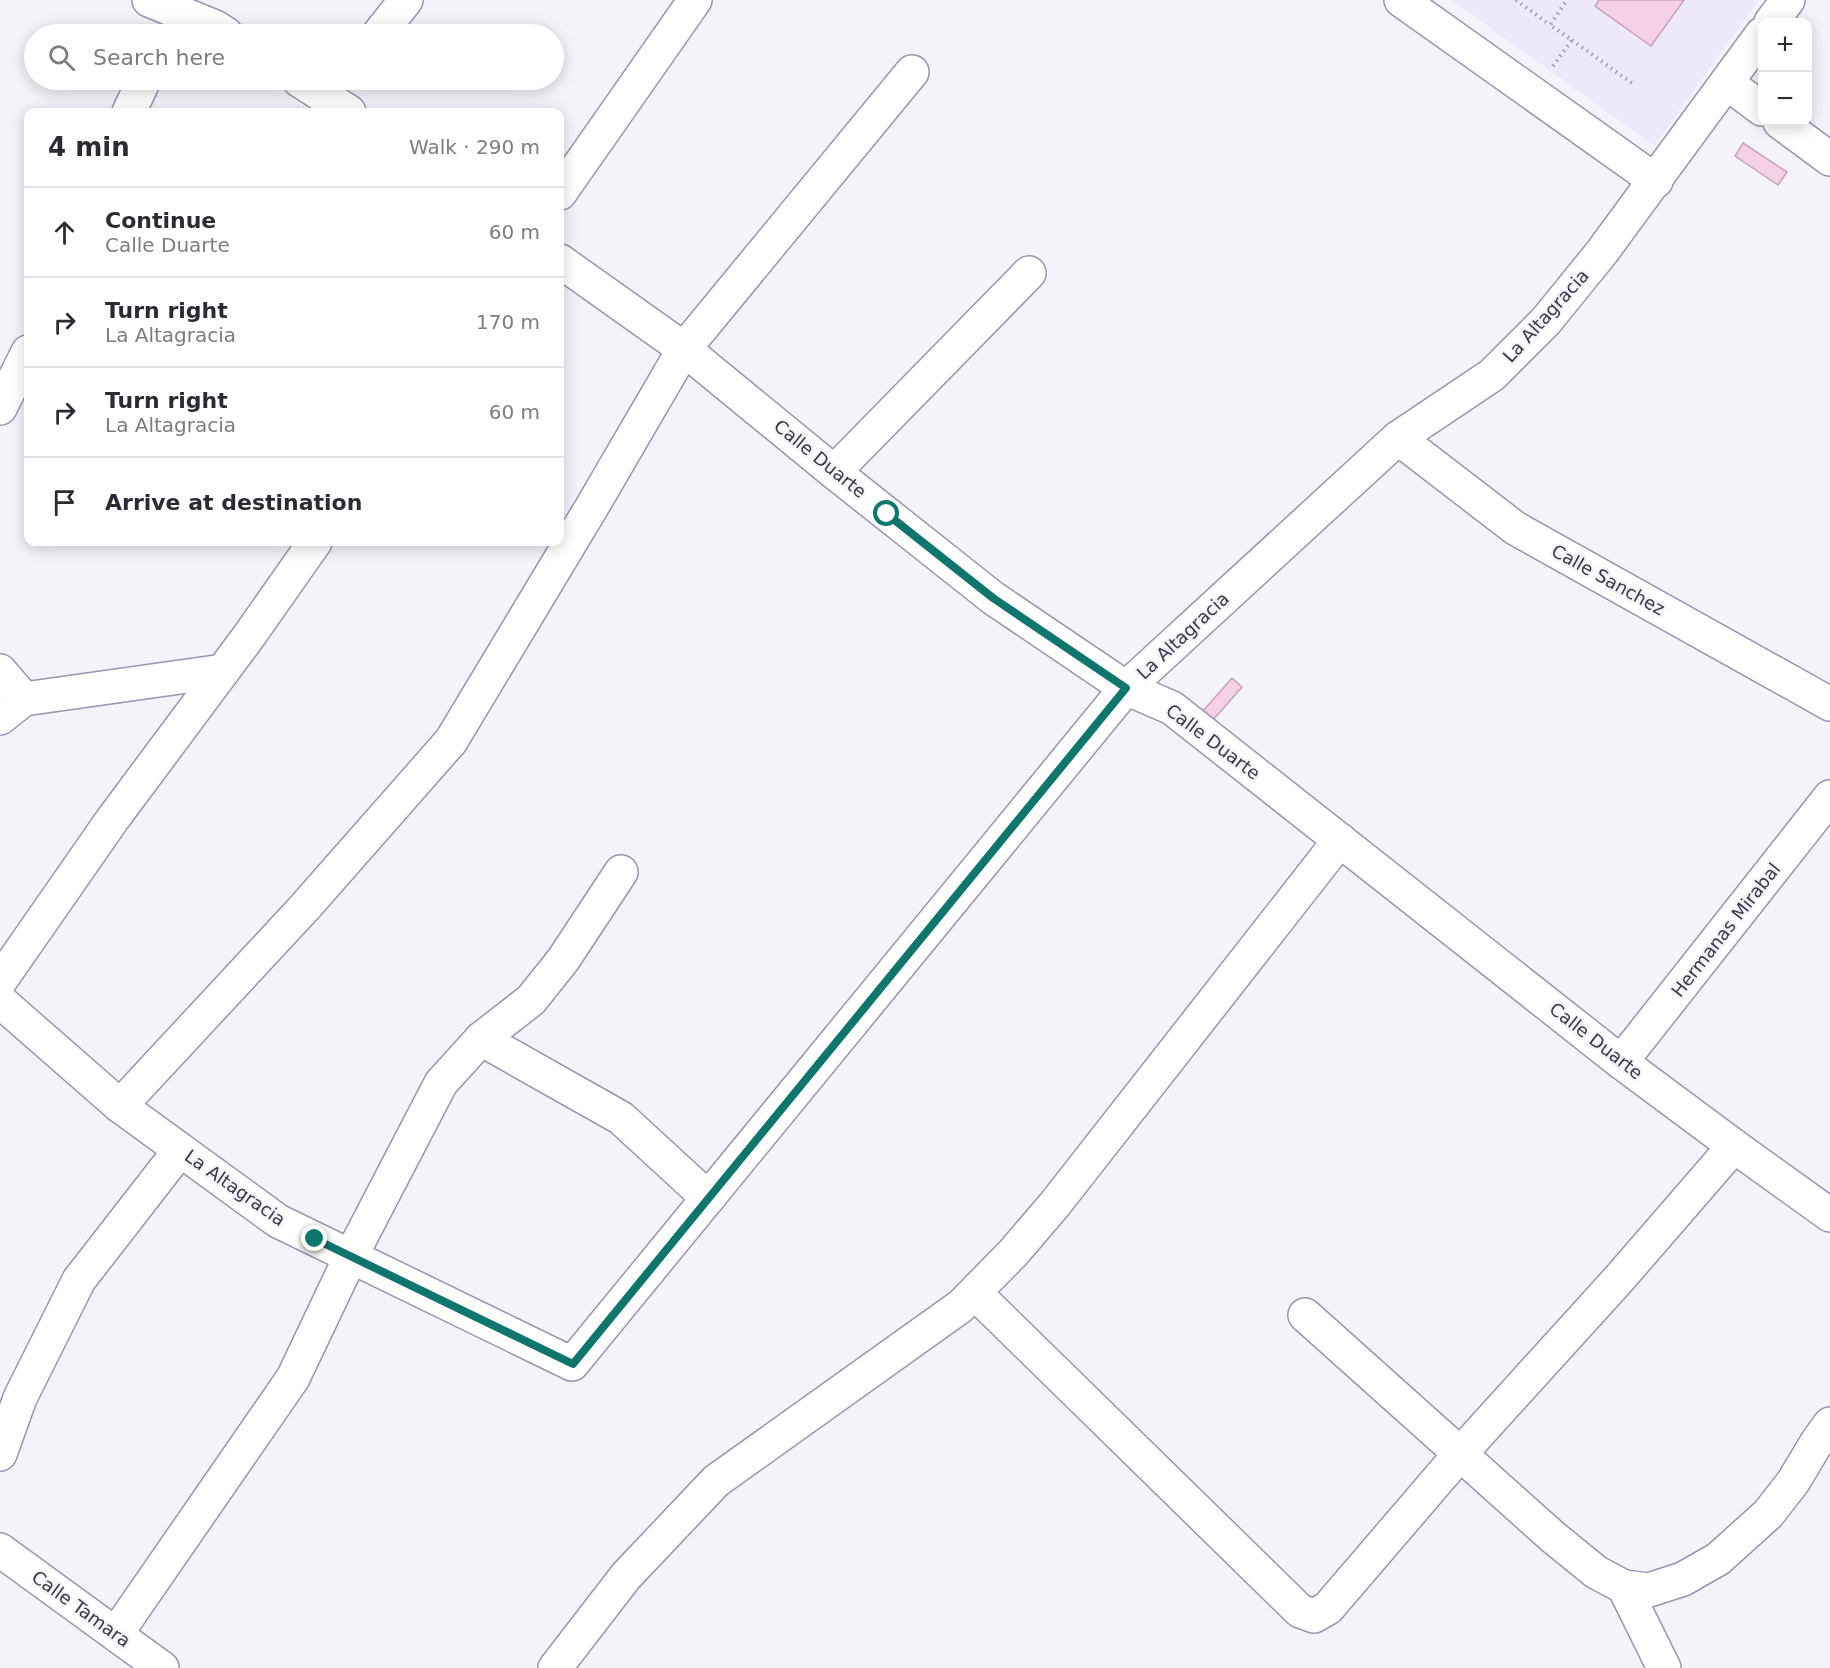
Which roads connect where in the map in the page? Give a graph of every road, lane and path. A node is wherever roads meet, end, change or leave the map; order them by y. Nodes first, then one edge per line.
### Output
1 (406, 0) edge
2 (696, 0) edge
3 (1401, 0) edge
4 (1516, 0) edge
5 (1567, 0) edge
6 (1788, 0) edge
7 (166, 11) edge
8 (1774, 18) edge
9 (206, 24) edge
10 (387, 24) edge
11 (1550, 25) junction
12 (1572, 40) junction
13 (1758, 40) edge
14 (912, 72) dead end
15 (1727, 83) junction
16 (1633, 84) dead end
17 (139, 90) edge
18 (318, 90) edge
19 (1533, 93) junction
20 (343, 103) edge
21 (1758, 106) edge
22 (131, 108) edge
23 (1785, 126) edge
24 (1830, 159) edge
25 (1656, 181) junction
26 (564, 187) edge
27 (564, 264) edge
28 (1029, 273) dead end
29 (684, 349) junction
30 (24, 360) edge
31 (0, 408) edge
32 (1398, 438) junction
33 (834, 472) junction
34 (312, 546) edge
35 (0, 671) edge
36 (223, 671) junction
37 (1126, 688) junction
38 (1830, 704) edge
39 (12, 709) edge
40 (1830, 797) edge
41 (1340, 840) junction
42 (621, 872) dead end
43 (0, 981) edge
44 (0, 1001) edge
45 (481, 1039) junction
46 (1622, 1062) junction
47 (120, 1106) junction
48 (1734, 1146) junction
49 (180, 1150) junction
50 (708, 1197) junction
51 (1830, 1215) edge
52 (351, 1256) junction
53 (975, 1293) junction
54 (1305, 1315) dead end
55 (1830, 1424) edge
56 (0, 1454) edge
57 (1460, 1454) junction
58 (0, 1550) edge
59 (1624, 1587) junction
60 (116, 1634) junction
61 (162, 1668) edge
62 (555, 1668) edge
63 (1664, 1668) edge

1 - 10 street
2 - 26 street
3 - 19 street
4 - 11 path
5 - 11 path
6 - 8 street
7 - 9 street
11 - 12 path
12 - 16 path
12 - 19 path
13 - 15 street, La Altagracia
14 - 29 street
15 - 21 street
15 - 25 street, La Altagracia
17 - 22 street
18 - 20 street
19 - 25 street
23 - 24 street
25 - 32 street, La Altagracia
27 - 29 street, Calle Duarte
28 - 33 street
29 - 33 street, Calle Duarte
29 - 47 street
30 - 31 street
32 - 37 street, La Altagracia
32 - 38 street, Calle Sanchez
33 - 37 street, Calle Duarte
34 - 36 street
35 - 39 street
36 - 39 street
36 - 43 street
37 - 41 street, Calle Duarte
37 - 50 street, La Altagracia
40 - 46 street, Hermanas Mirabal
41 - 46 street, Calle Duarte
41 - 53 street
42 - 45 street
44 - 47 street, La Altagracia
45 - 50 street
45 - 52 street
46 - 48 street, Calle Duarte
47 - 49 street, La Altagracia
48 - 51 street, Calle Duarte
48 - 57 street
49 - 52 street, La Altagracia
49 - 56 street
50 - 52 street, La Altagracia
52 - 60 street
53 - 57 street
53 - 62 street
54 - 57 street
55 - 59 street
57 - 59 street
58 - 60 street, Calle Tamara
59 - 63 street
60 - 61 street, Calle Tamara

